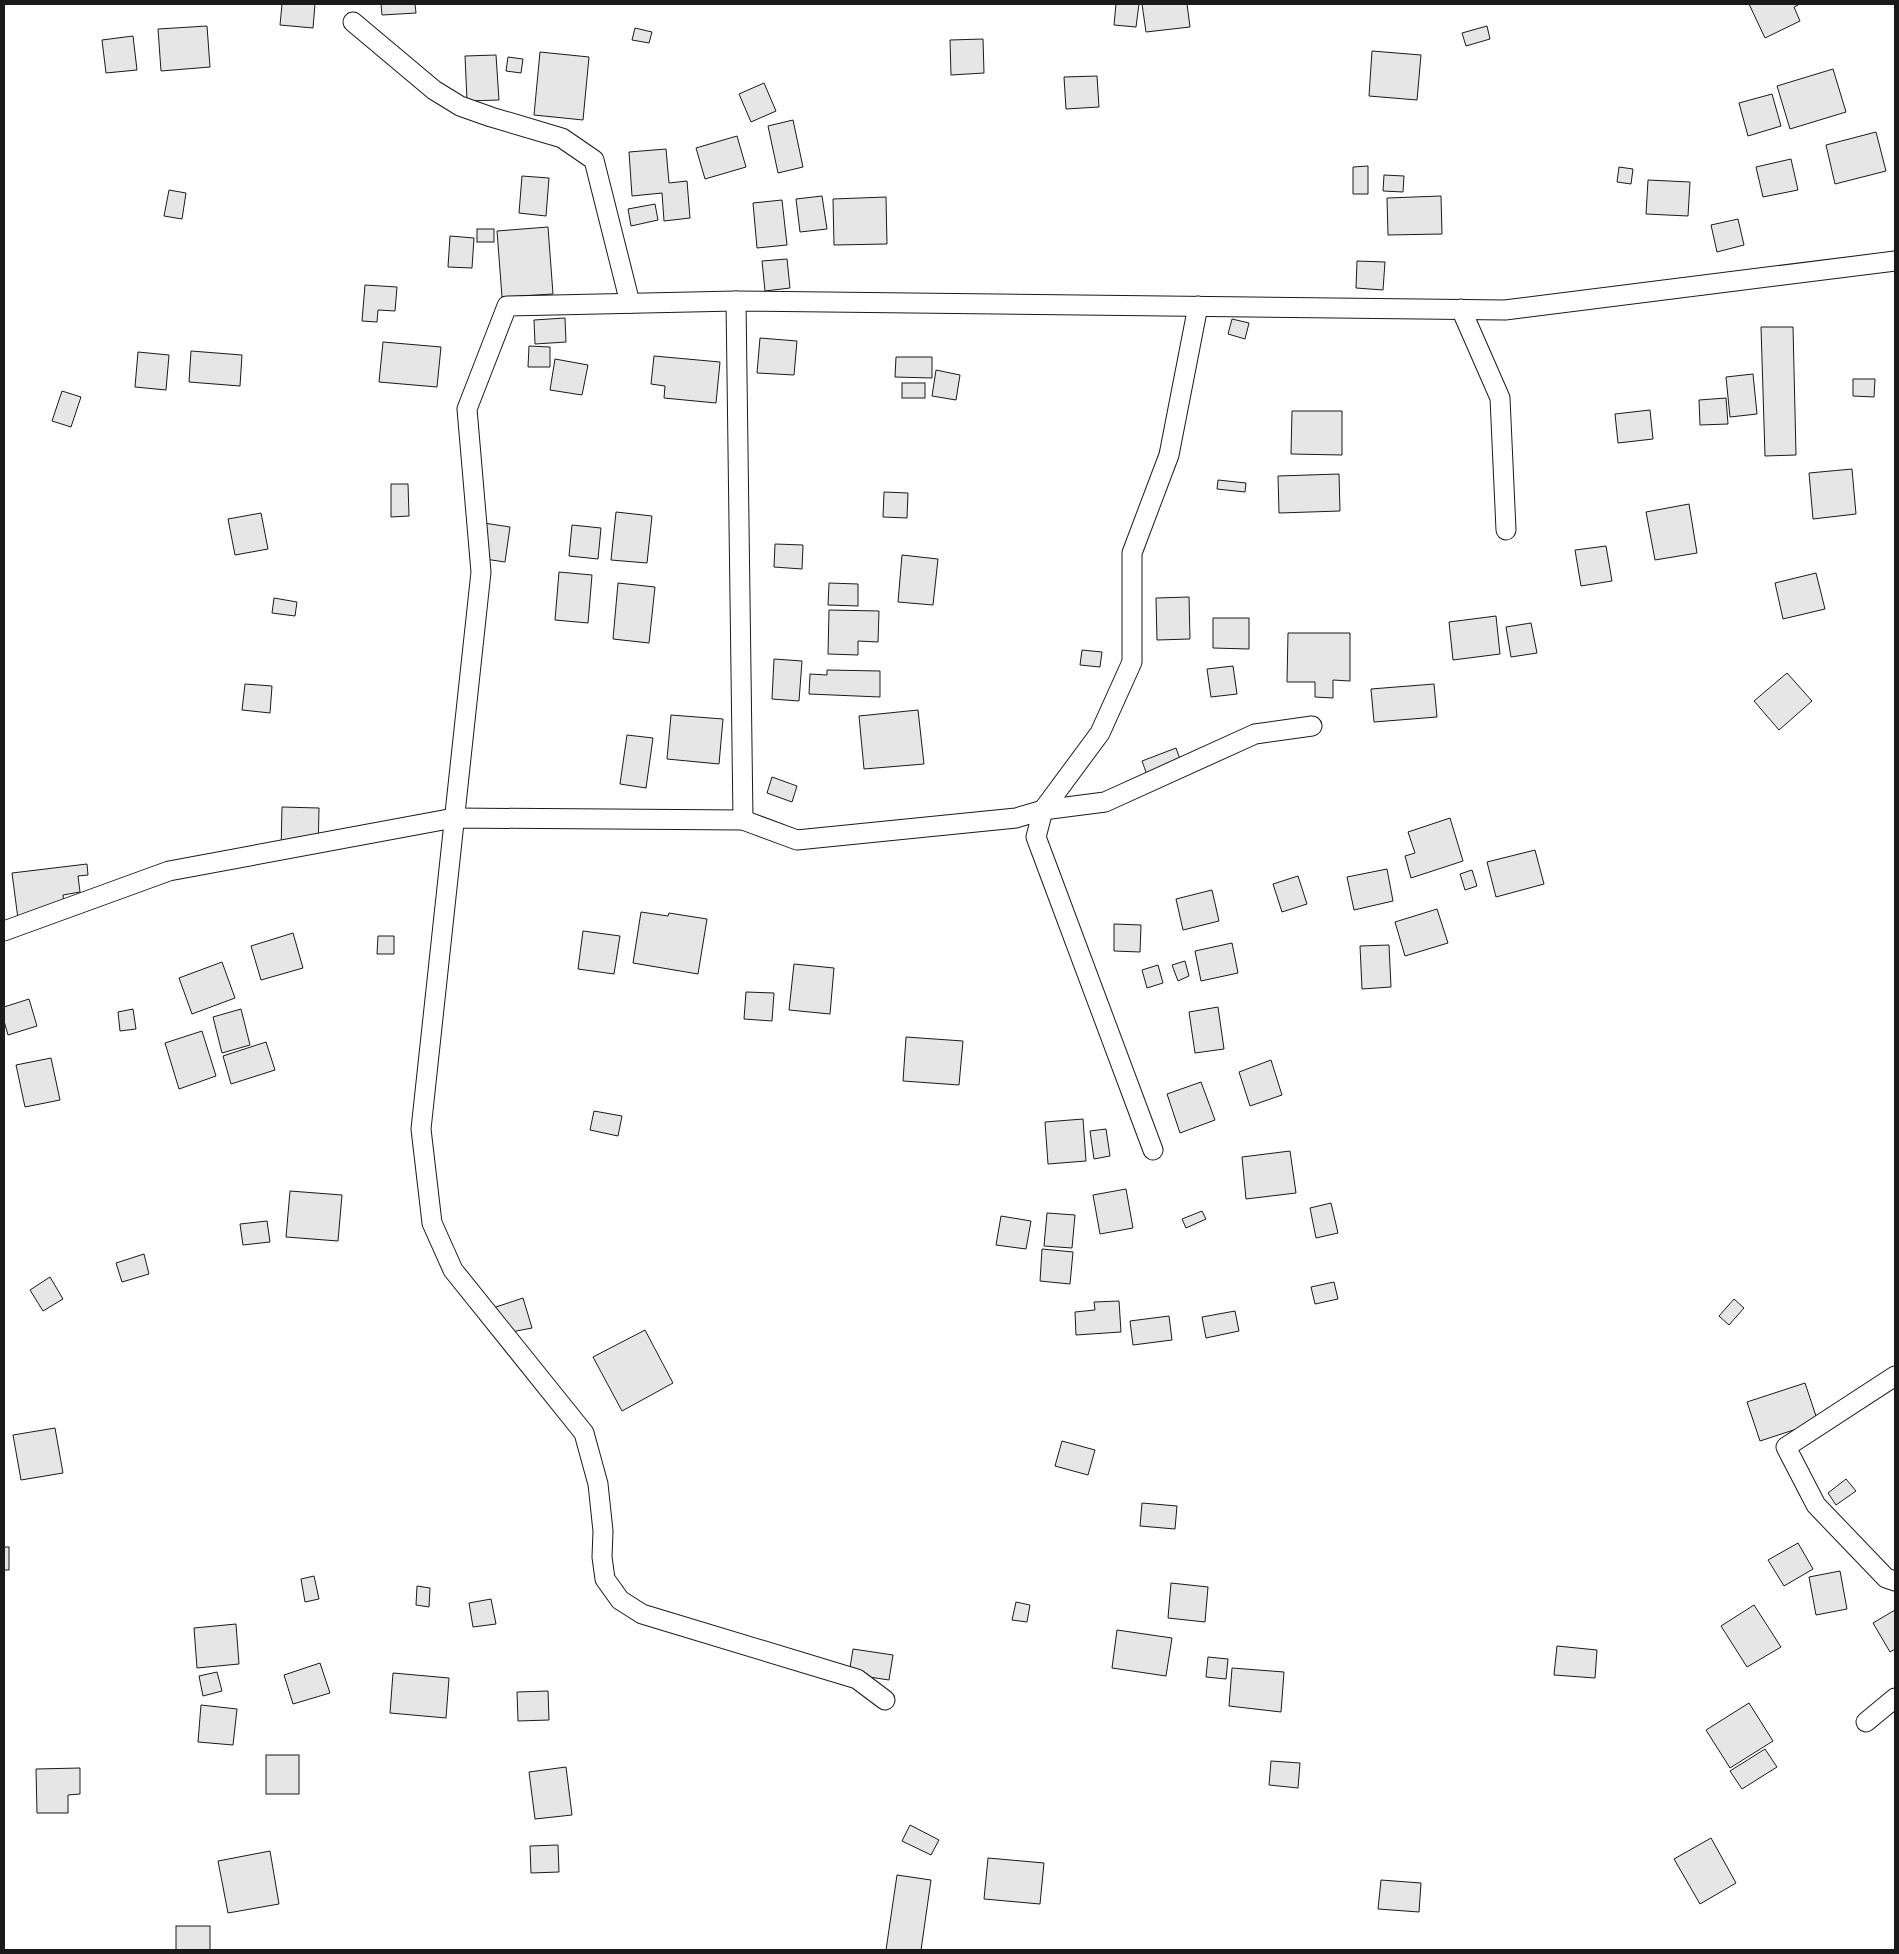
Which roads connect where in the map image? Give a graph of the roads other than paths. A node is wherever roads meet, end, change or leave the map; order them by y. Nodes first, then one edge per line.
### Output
1 (353, 22) dead end
2 (1895, 261) edge
3 (736, 301) junction
4 (630, 303) junction
5 (1198, 306) junction
6 (1461, 309) junction
7 (1506, 530) dead end
8 (1312, 726) dead end
9 (1043, 810) junction
10 (454, 818) junction
11 (743, 820) junction
12 (4, 931) edge
13 (1153, 1150) dead end
14 (1895, 1376) edge
15 (1895, 1581) edge
16 (1895, 1698) edge
17 (885, 1700) dead end
18 (1866, 1722) dead end

1 - 4 street
2 - 6 street
3 - 4 street
3 - 5 street
3 - 11 street
4 - 10 street
5 - 6 street
5 - 9 street
6 - 7 street
8 - 9 street
9 - 11 street
9 - 13 street
10 - 11 street
10 - 12 street
10 - 17 street
14 - 15 street
16 - 18 street

